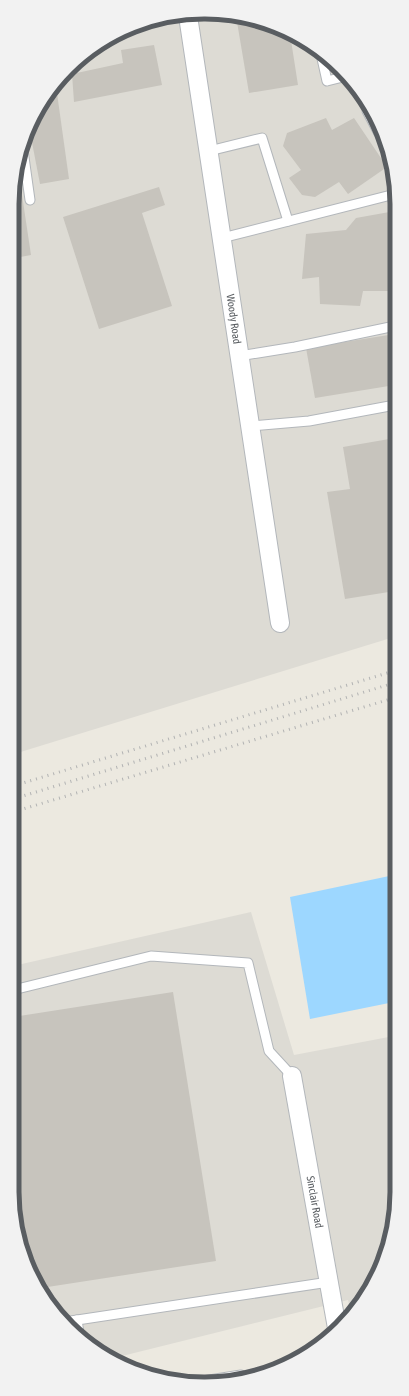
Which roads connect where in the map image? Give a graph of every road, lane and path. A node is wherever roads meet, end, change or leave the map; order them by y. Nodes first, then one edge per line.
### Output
1 (189, 20) edge
2 (323, 62) edge
3 (340, 78) edge
4 (209, 151) junction
5 (24, 160) edge
6 (390, 195) edge
7 (30, 200) dead end
8 (288, 221) junction
9 (222, 238) junction
10 (390, 327) edge
11 (239, 356) junction
12 (390, 406) edge
13 (250, 426) junction
14 (280, 623) dead end
15 (19, 989) edge
16 (292, 1076) joint
17 (329, 1282) junction
18 (77, 1320) junction
19 (71, 1321) edge
20 (336, 1323) edge
21 (78, 1328) edge

1 - 4 street, Woody Road
2 - 3 lane
4 - 8 lane
4 - 9 street, Woody Road
5 - 7 lane
6 - 8 lane
8 - 9 lane
9 - 11 street, Woody Road
10 - 11 lane
11 - 13 street, Woody Road
12 - 13 lane
13 - 14 street, Woody Road
15 - 16 lane
16 - 17 street, Sinclair Road
17 - 18 lane
17 - 20 street, Sinclair Road
18 - 19 lane
18 - 21 lane

